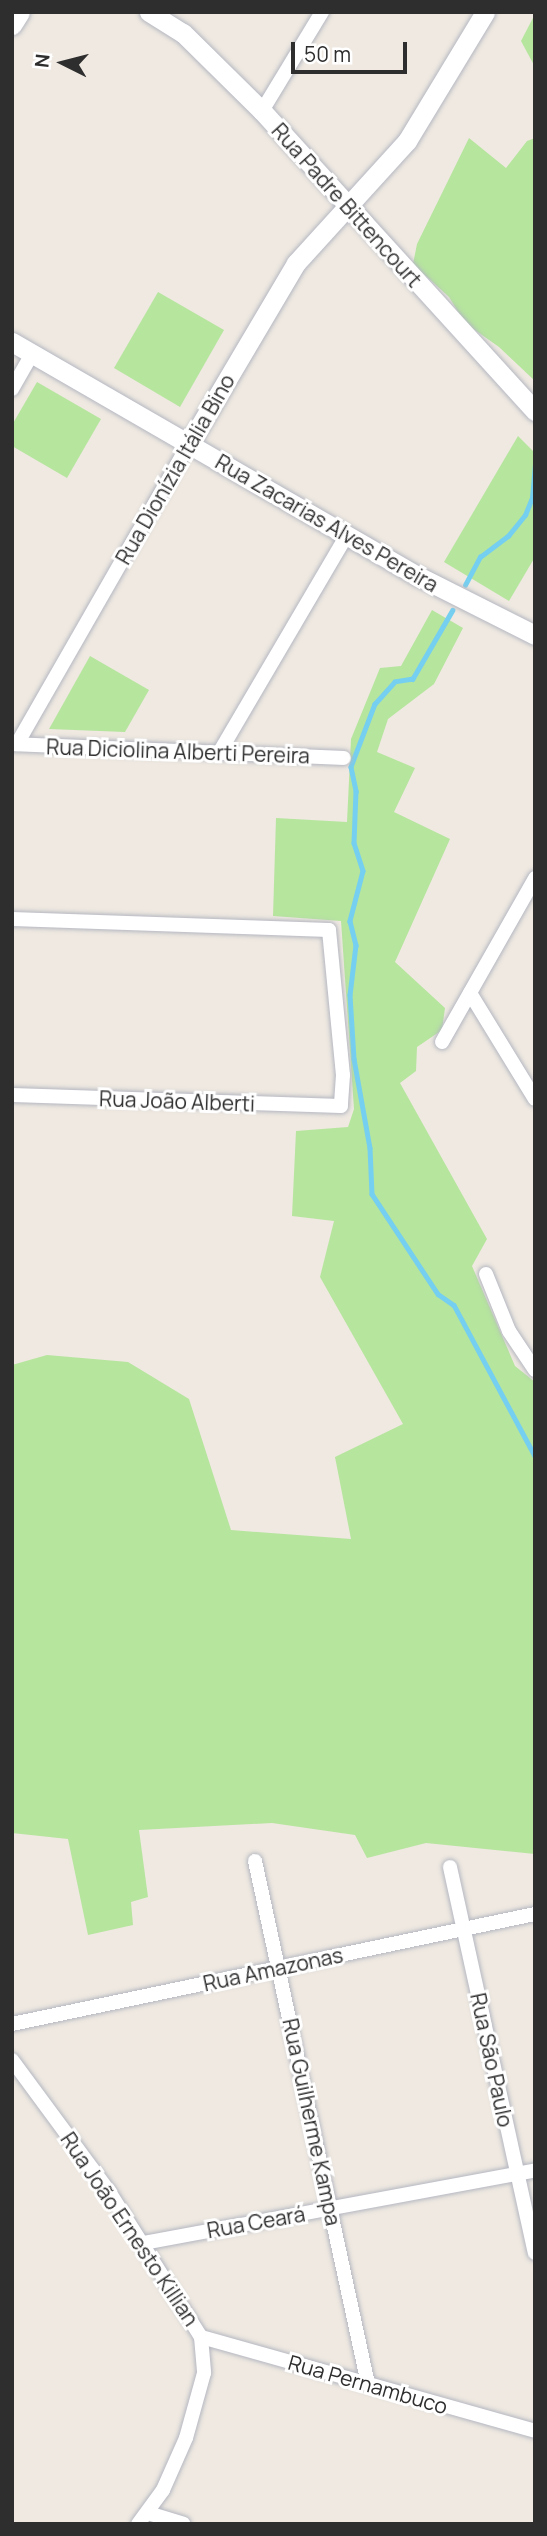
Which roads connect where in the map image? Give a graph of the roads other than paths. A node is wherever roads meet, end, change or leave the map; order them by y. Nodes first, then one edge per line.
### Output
1 (20, 12) edge
2 (149, 12) edge
3 (322, 12) edge
4 (485, 12) edge
5 (12, 25) edge
6 (262, 111) junction
7 (348, 206) junction
8 (12, 342) edge
9 (32, 354) junction
10 (12, 389) edge
11 (535, 411) edge
12 (189, 444) junction
13 (347, 536) junction
14 (535, 635) edge
15 (15, 744) edge
16 (219, 753) junction
17 (344, 758) dead end
18 (535, 878) edge
19 (12, 919) edge
20 (470, 993) junction
21 (442, 1042) dead end
22 (12, 1095) edge
23 (535, 1099) edge
24 (486, 1273) dead end
25 (535, 1370) edge
26 (255, 1861) dead end
27 (450, 1867) dead end
28 (535, 1914) edge
29 (464, 1929) junction
30 (278, 1968) junction
31 (12, 2025) edge
32 (12, 2060) edge
33 (535, 2170) edge
34 (517, 2174) junction
35 (330, 2208) junction
36 (143, 2243) junction
37 (535, 2253) edge
38 (201, 2337) junction
39 (368, 2384) junction
40 (535, 2431) edge
41 (143, 2518) edge
42 (183, 2524) edge

1 - 5 main road
2 - 6 main road, Rua Padre Bittencourt
3 - 6 street
4 - 7 main road, Rua Dionízia Itália Bino
6 - 7 main road, Rua Padre Bittencourt
7 - 11 main road, Rua Padre Bittencourt
7 - 12 main road, Rua Dionízia Itália Bino
8 - 9 main road, Rua Zacarias Alves Pereira
9 - 10 street
9 - 12 main road, Rua Zacarias Alves Pereira
12 - 13 main road, Rua Zacarias Alves Pereira
12 - 15 street, Rua Dionízia Itália Bino
13 - 14 main road, Rua Zacarias Alves Pereira
13 - 16 street
15 - 16 street, Rua Diciolina Alberti Pereira
16 - 17 street, Rua Diciolina Alberti Pereira
18 - 20 street
19 - 22 street, Rua João Alberti
20 - 21 street
20 - 23 street
24 - 25 street
26 - 30 street, Rua Guilherme Kampa
27 - 29 street, Rua São Paulo
28 - 29 street, Rua Amazonas
29 - 30 street, Rua Amazonas
29 - 34 street, Rua São Paulo
30 - 31 street, Rua Amazonas
30 - 35 street, Rua Guilherme Kampa
32 - 36 street, Rua João Ernesto Killian
33 - 34 street, Rua Ceará
34 - 35 street, Rua Ceará
34 - 37 street, Rua São Paulo
35 - 36 street, Rua Ceará
35 - 39 street, Rua Guilherme Kampa
36 - 38 street, Rua João Ernesto Killian
38 - 39 street, Rua Pernambuco
38 - 41 street, Rua João Ernesto Killian
39 - 40 street, Rua Pernambuco
41 - 42 street

